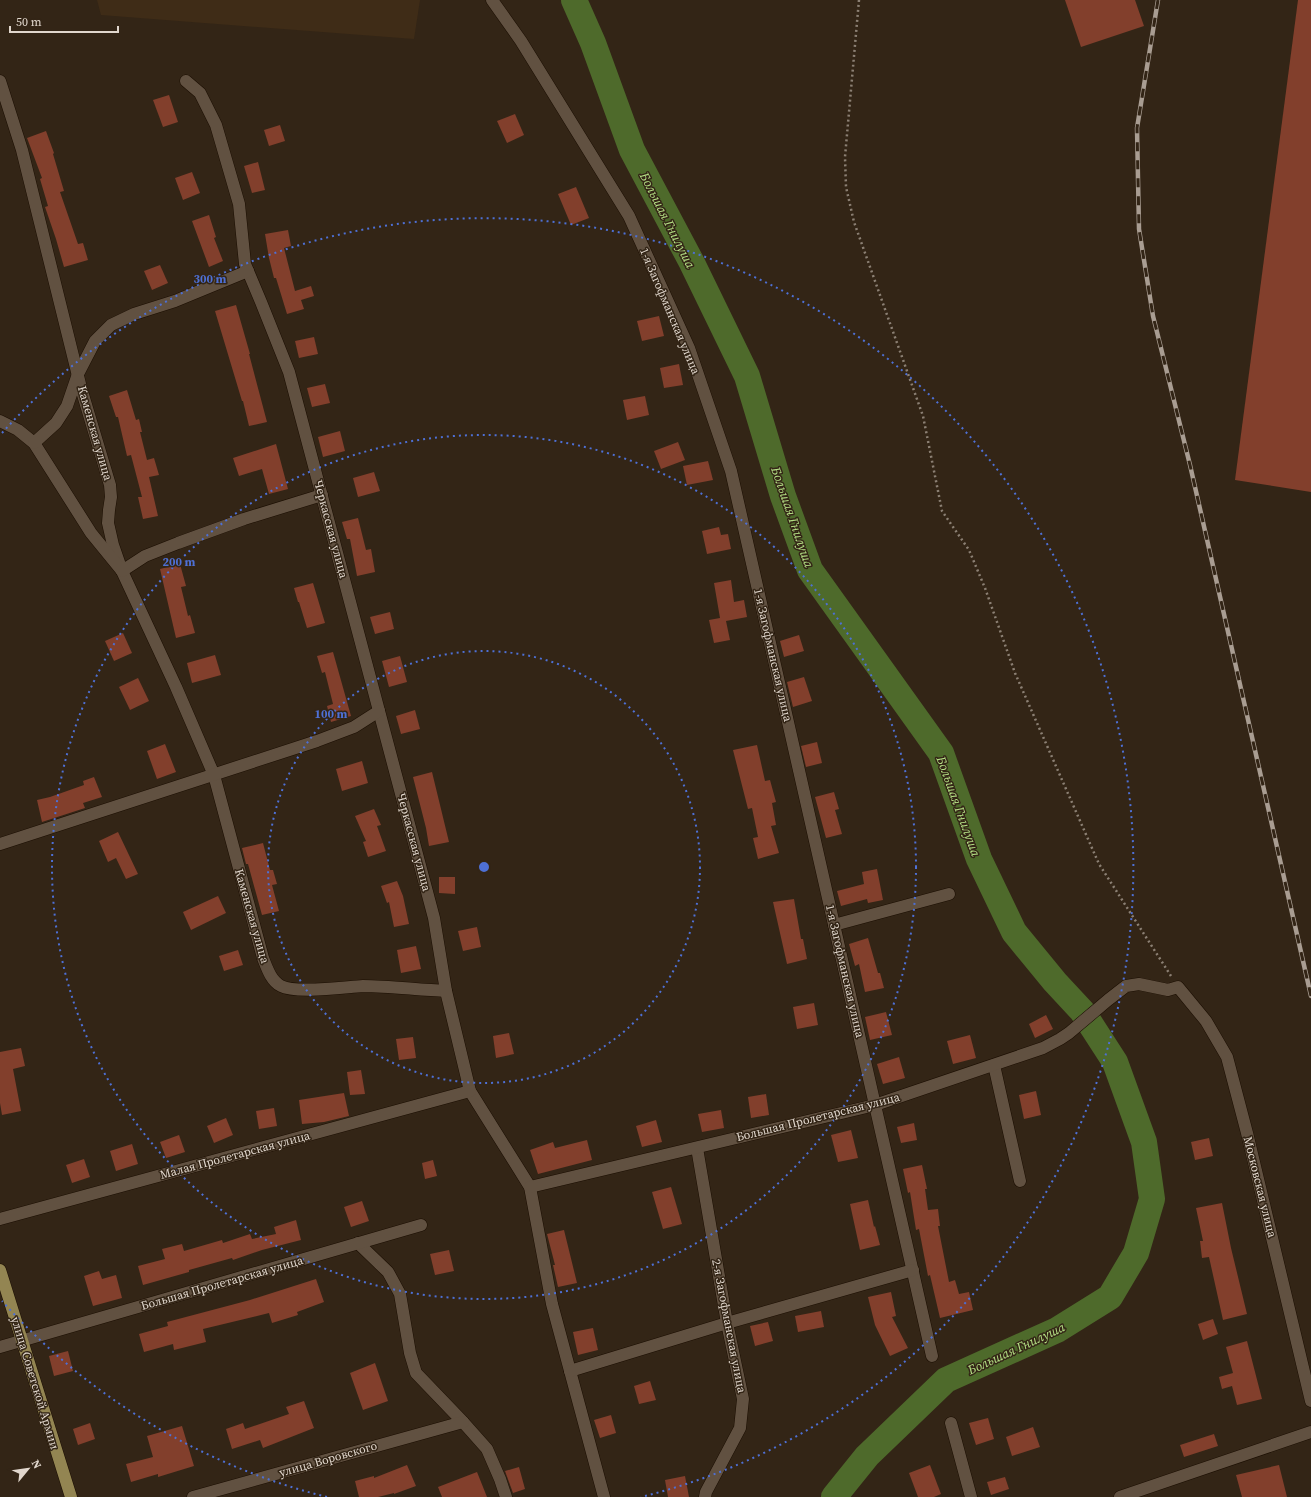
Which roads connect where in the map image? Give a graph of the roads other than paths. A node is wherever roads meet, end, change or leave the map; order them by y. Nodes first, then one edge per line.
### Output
1 (492, 0) edge
2 (0, 80) edge
3 (186, 81) dead end
4 (248, 271) junction
5 (78, 374) junction
6 (0, 421) edge
7 (34, 443) junction
8 (322, 495) junction
9 (122, 571) junction
10 (379, 711) junction
11 (214, 775) junction
12 (0, 844) edge
13 (949, 894) dead end
14 (834, 925) junction
15 (1178, 987) joint
16 (446, 991) junction
17 (994, 1065) junction
18 (470, 1091) junction
19 (875, 1105) junction
20 (697, 1148) junction
21 (1020, 1181) dead end
22 (530, 1187) junction
23 (0, 1219) edge
24 (421, 1225) dead end
25 (358, 1243) junction
26 (0, 1270) edge
27 (913, 1270) junction
28 (727, 1323) junction
29 (23, 1341) junction
30 (0, 1347) edge
31 (932, 1356) dead end
32 (570, 1371) junction
33 (1311, 1401) edge
34 (463, 1422) junction
35 (951, 1423) dead end
36 (1311, 1432) edge
37 (71, 1497) edge
38 (193, 1497) edge
39 (506, 1497) edge
40 (604, 1497) edge
41 (705, 1497) edge
42 (971, 1497) edge
43 (1120, 1497) edge

1 - 14 street, 1-я Загофманская улица
2 - 5 street, Каменская улица
3 - 4 street, Черкасская улица
4 - 5 street
4 - 8 street, Черкасская улица
5 - 7 street
5 - 9 street, Каменская улица
6 - 7 street
7 - 9 street
8 - 9 street
8 - 10 street, Черкасская улица
9 - 11 street, Каменская улица
10 - 11 street
10 - 16 street, Черкасская улица
11 - 12 street
11 - 16 street, Каменская улица
13 - 14 street
14 - 19 street, 1-я Загофманская улица
15 - 17 street, Большая Пролетарская улица
15 - 33 street, Московская улица
16 - 18 street
17 - 19 street, Большая Пролетарская улица
17 - 21 street
18 - 22 street
18 - 23 street, Малая Пролетарская улица
19 - 20 street, Большая Пролетарская улица
19 - 27 street, 1-я Загофманская улица
20 - 22 street, Большая Пролетарская улица
20 - 28 street, 2-я Загофманская улица
22 - 32 street
24 - 25 street, Большая Пролетарская улица
25 - 29 street, Большая Пролетарская улица
25 - 34 street
26 - 29 main road, улица Советской Армии
27 - 28 street
27 - 31 street, 1-я Загофманская улица
28 - 32 street
28 - 41 street, 2-я Загофманская улица
29 - 30 street, Большая Пролетарская улица
29 - 37 main road, улица Советской Армии
32 - 40 street
34 - 38 street, улица Воровского
34 - 39 street
35 - 42 street
36 - 43 street

